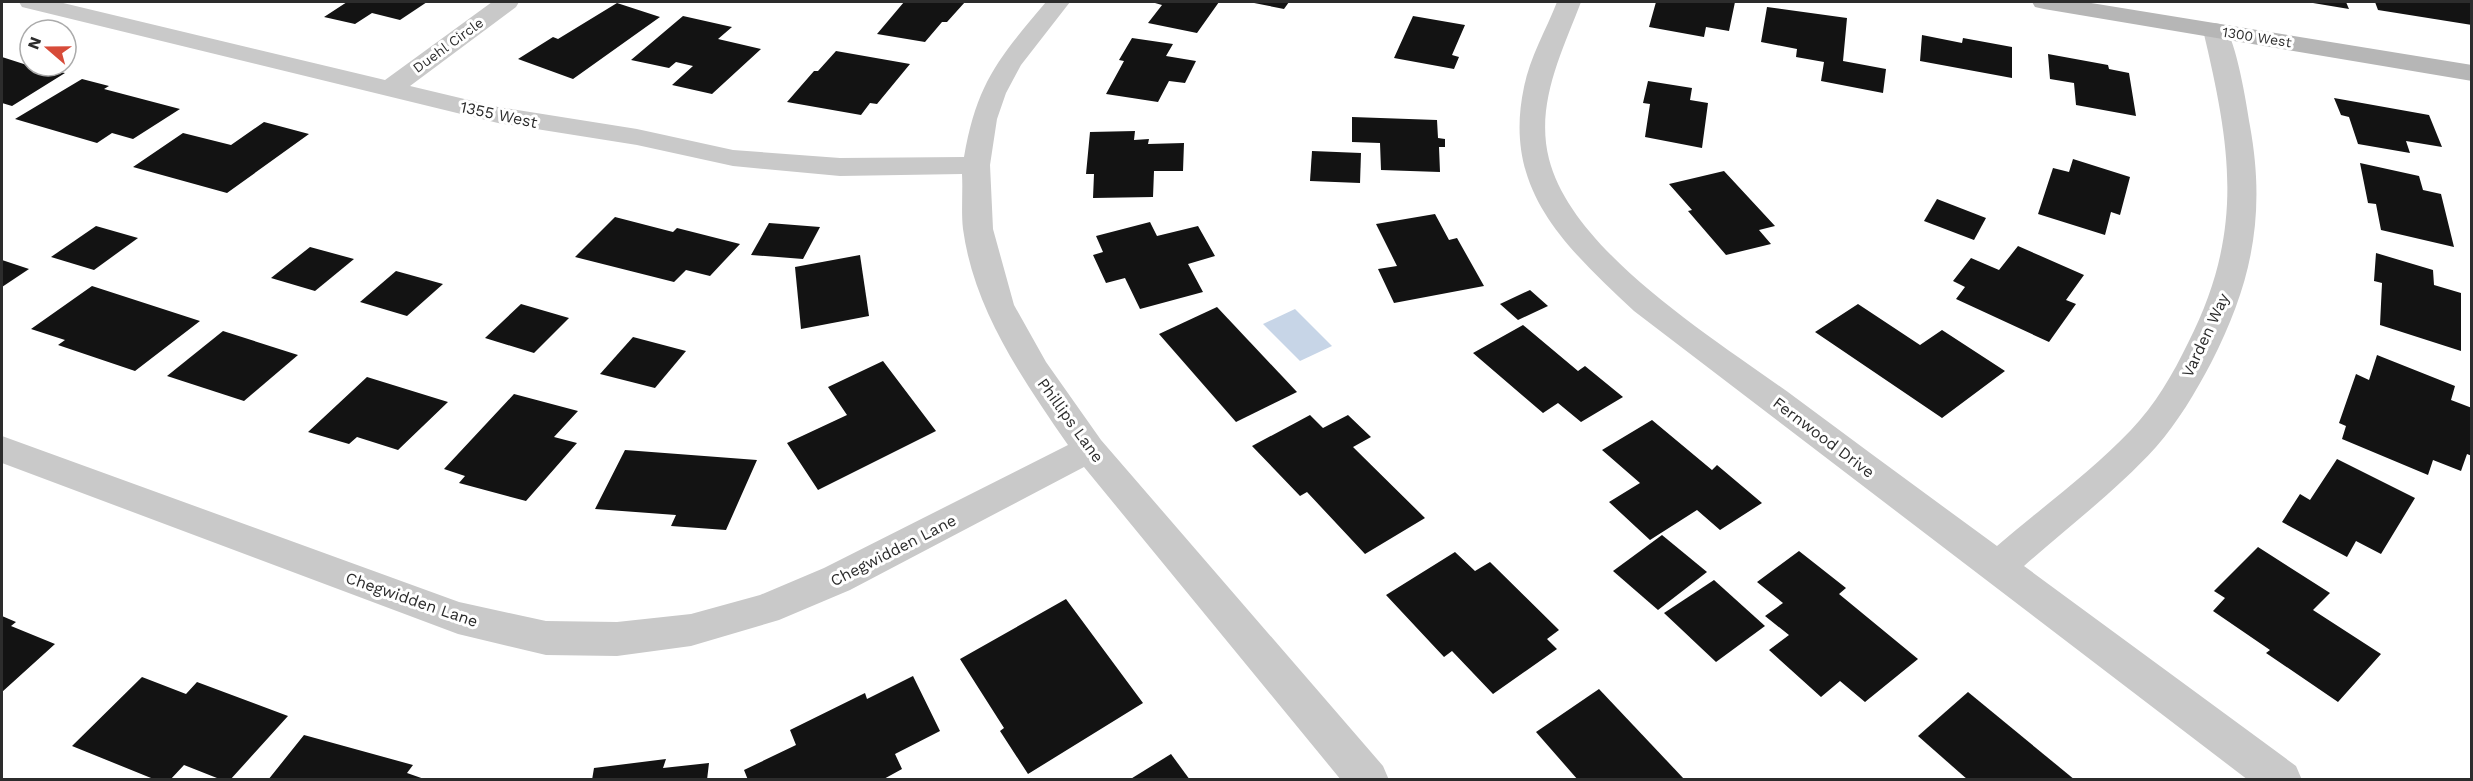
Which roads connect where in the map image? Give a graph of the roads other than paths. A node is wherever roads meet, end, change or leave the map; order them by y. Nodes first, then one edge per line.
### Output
1 (32, 2) edge
2 (507, 2) edge
3 (1058, 2) edge
4 (1569, 2) edge
5 (2043, 2) edge
6 (2215, 30) junction
7 (2472, 73) edge
8 (390, 88) junction
9 (976, 165) junction
10 (1089, 448) junction
11 (2, 449) edge
12 (1998, 567) junction
13 (1368, 780) edge
14 (2281, 780) edge

1 - 8 street, 1355 West
2 - 8 street, Duehl Circle
3 - 9 street, Phillips Lane
4 - 12 street, Fernwood Drive
5 - 6 street, 1300 West
6 - 7 street, 1300 West
6 - 12 street, Varden Way
8 - 9 street, 1355 West
9 - 10 street, Phillips Lane
10 - 11 street, Chegwidden Lane
10 - 13 street, Phillips Lane
12 - 14 street, Fernwood Drive

